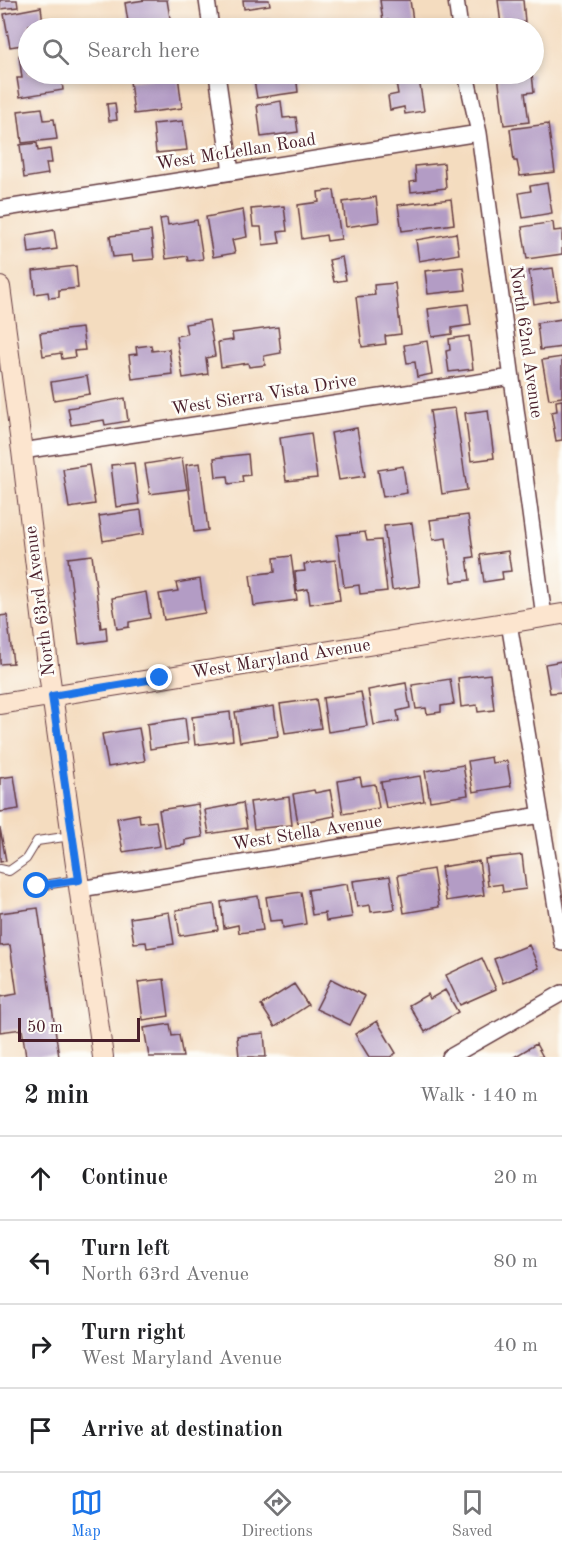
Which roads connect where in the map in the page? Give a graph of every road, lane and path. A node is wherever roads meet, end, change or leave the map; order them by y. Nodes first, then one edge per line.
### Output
1 (207, 0) edge
2 (456, 0) edge
3 (210, 18) edge
4 (458, 18) edge
5 (218, 84) edge
6 (468, 84) edge
7 (479, 133) junction
8 (231, 172) junction
9 (0, 209) edge
10 (0, 287) edge
11 (512, 377) junction
12 (22, 451) junction
13 (553, 616) edge
14 (509, 623) junction
15 (52, 696) junction
16 (0, 704) edge
17 (540, 815) junction
18 (73, 835) junction
19 (0, 869) edge
20 (80, 884) junction
21 (37, 886) dead end
22 (562, 943) edge
23 (562, 993) edge
24 (103, 1057) edge
25 (450, 1057) edge

1 - 3 street
2 - 4 street
5 - 8 street
6 - 7 street, North 62nd Avenue
7 - 8 street, West McLellan Road
7 - 11 street, North 62nd Avenue
8 - 9 street, West McLellan Road
10 - 12 street, North 63rd Avenue
11 - 12 street, West Sierra Vista Drive
11 - 13 street, North 62nd Avenue
12 - 15 street, North 63rd Avenue
13 - 14 street, West Maryland Avenue
14 - 15 street, West Maryland Avenue
14 - 17 street
15 - 16 street, West Maryland Avenue
15 - 18 street, North 63rd Avenue
17 - 20 street, West Stella Avenue
17 - 22 street
18 - 19 lane
18 - 20 street, North 63rd Avenue
20 - 21 lane
20 - 24 street, North 63rd Avenue
23 - 25 street

